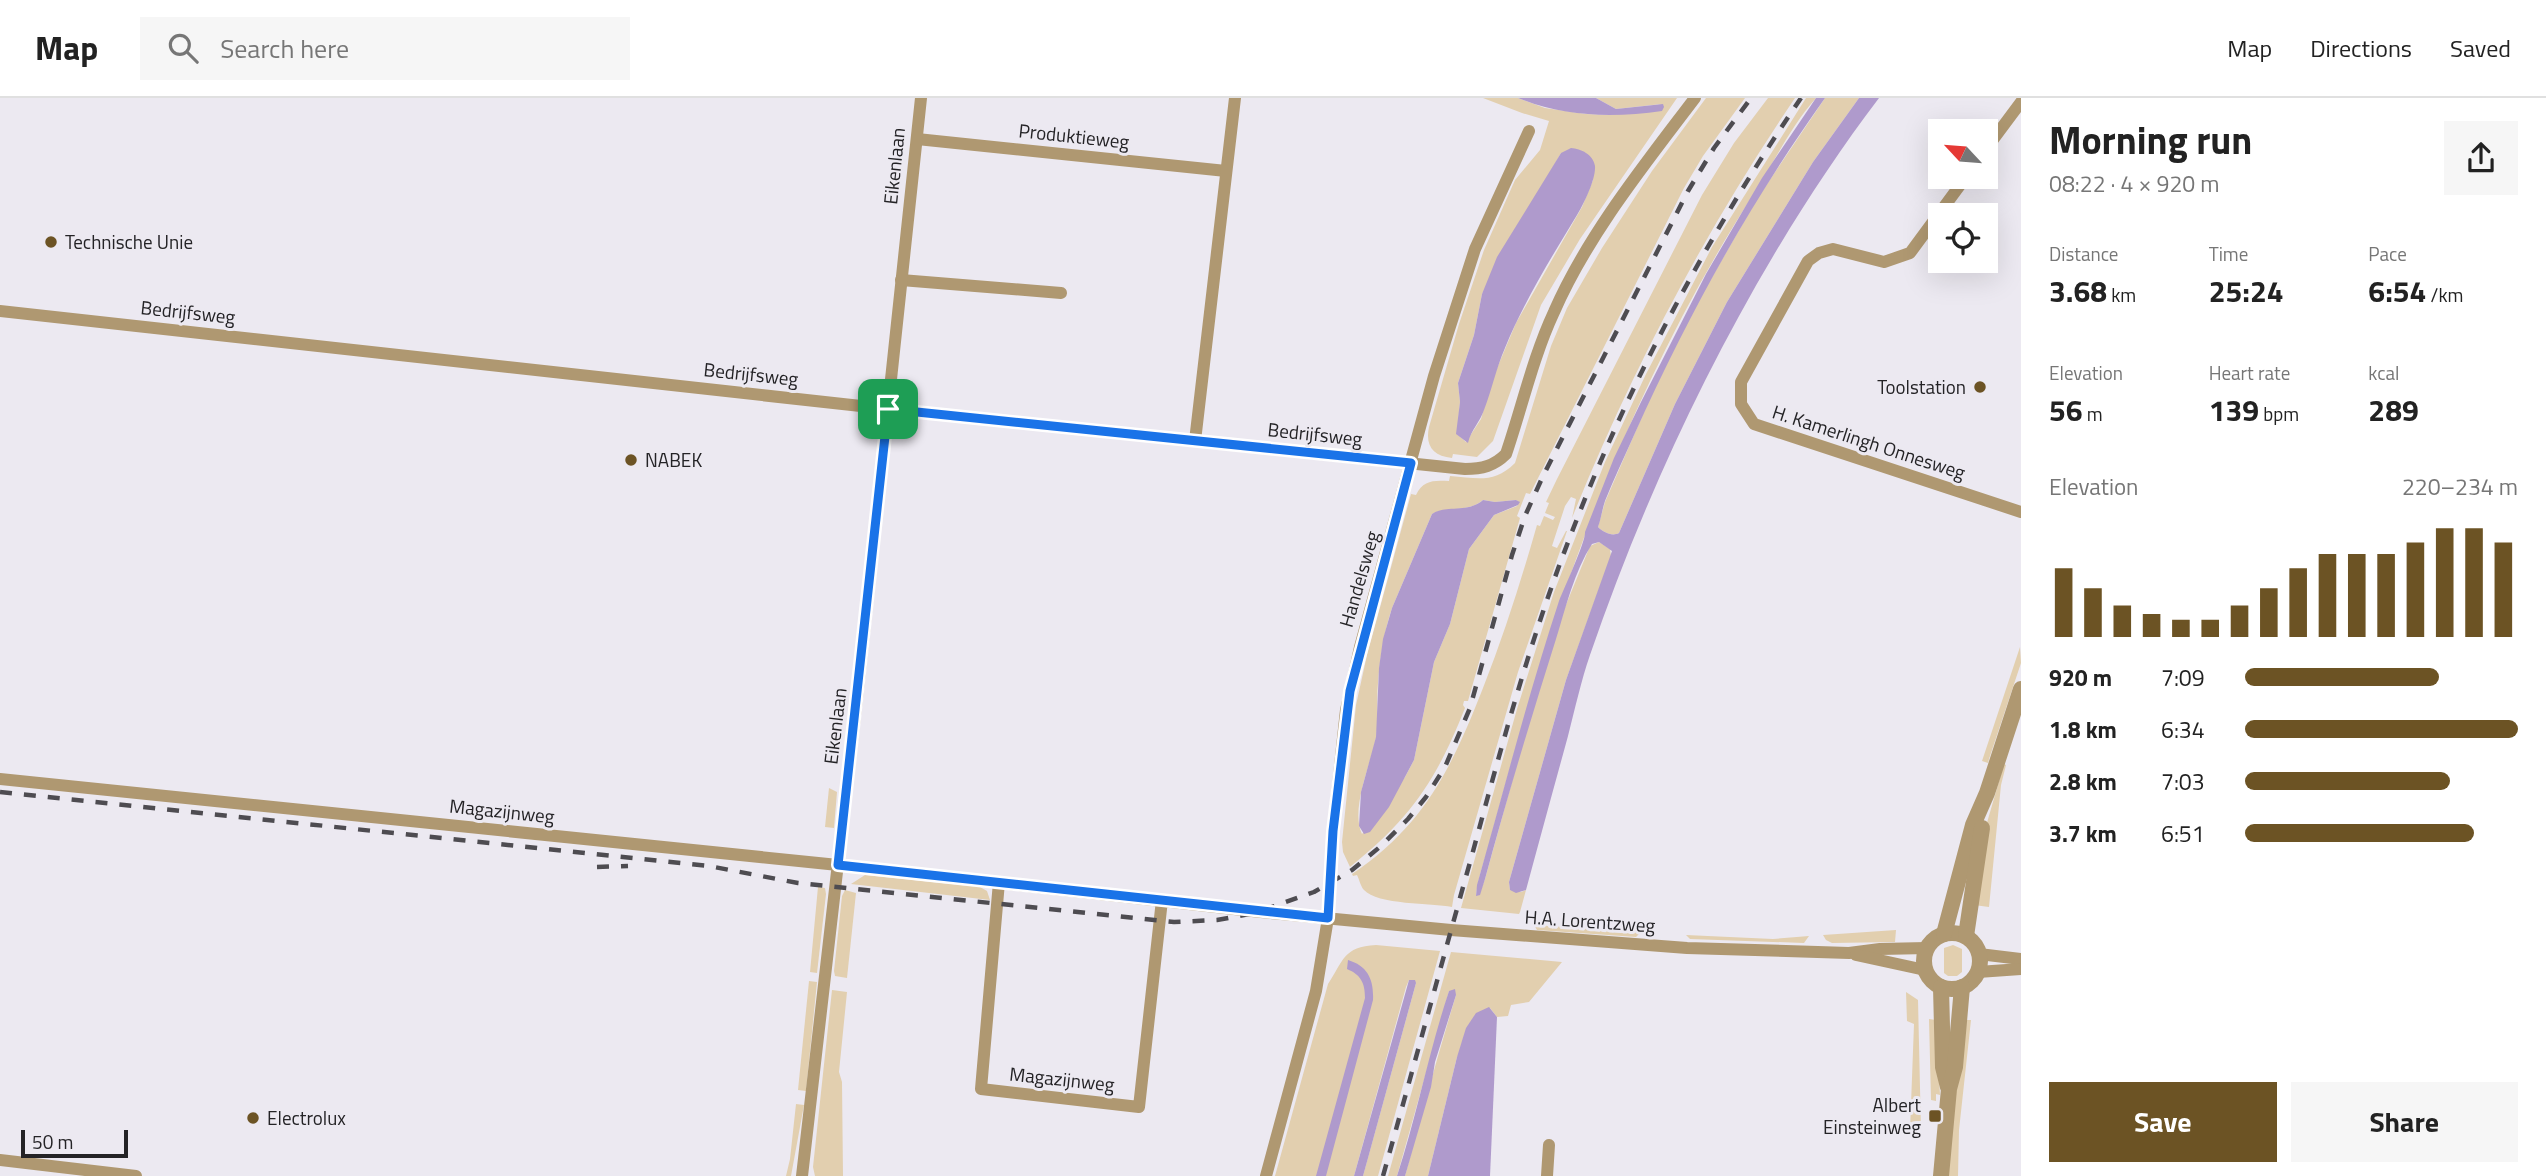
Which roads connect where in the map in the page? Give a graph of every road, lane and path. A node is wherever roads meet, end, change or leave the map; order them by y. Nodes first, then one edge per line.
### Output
1 (921, 98) edge
2 (1235, 98) edge
3 (1695, 98) edge
4 (2021, 102) edge
5 (1529, 131) dead end
6 (1998, 133) edge
7 (917, 139) junction
8 (1226, 171) junction
9 (1957, 189) edge
10 (901, 280) junction
11 (1061, 293) dead end
12 (0, 311) edge
13 (888, 409) junction
14 (1195, 441) junction
15 (1411, 463) junction
16 (2021, 512) edge
17 (2021, 689) edge
18 (0, 779) edge
19 (1987, 793) junction
20 (838, 865) junction
21 (999, 882) junction
22 (1162, 900) junction
23 (1328, 918) junction
24 (1944, 934) junction
25 (1966, 936) junction
26 (1927, 948) junction
27 (1849, 953) junction
28 (1979, 954) junction
29 (2021, 959) edge
30 (2021, 969) edge
31 (1925, 970) junction
32 (1978, 972) junction
33 (1941, 987) junction
34 (1962, 987) junction
35 (1949, 1089) junction
36 (1549, 1145) dead end
37 (0, 1160) edge
38 (136, 1176) edge
39 (802, 1176) edge
40 (1266, 1176) edge
41 (1548, 1176) edge
42 (1941, 1176) edge

1 - 7 street, Eikenlaan
2 - 8 street
3 - 15 street, Bedrijfsweg
4 - 6 street
5 - 15 street, Handelsweg
7 - 8 street, Produktieweg
7 - 10 street, Eikenlaan
8 - 14 street
9 - 16 street, H. Kamerlingh Onnesweg
10 - 11 street
10 - 13 street, Eikenlaan
12 - 13 street, Bedrijfsweg
13 - 14 street, Bedrijfsweg
13 - 20 street, Eikenlaan
14 - 15 street, Bedrijfsweg
15 - 23 street, Handelsweg
17 - 19 street
18 - 20 street, Magazijnweg
19 - 24 street
19 - 25 street
20 - 21 street, Magazijnweg
20 - 39 street, Eikenlaan
21 - 22 street, Magazijnweg
21 - 22 street, Magazijnweg
22 - 23 street, Magazijnweg
23 - 27 street, H.A. Lorentzweg
23 - 40 street, Handelsweg
24 - 25 street
24 - 26 street
25 - 28 street
26 - 27 street, H.A. Lorentzweg
26 - 31 street
27 - 31 street, H.A. Lorentzweg
28 - 29 street
28 - 32 street
30 - 32 street
31 - 33 street
32 - 34 street
33 - 34 street
33 - 35 street
34 - 35 street
35 - 42 street
36 - 41 street
37 - 38 street

